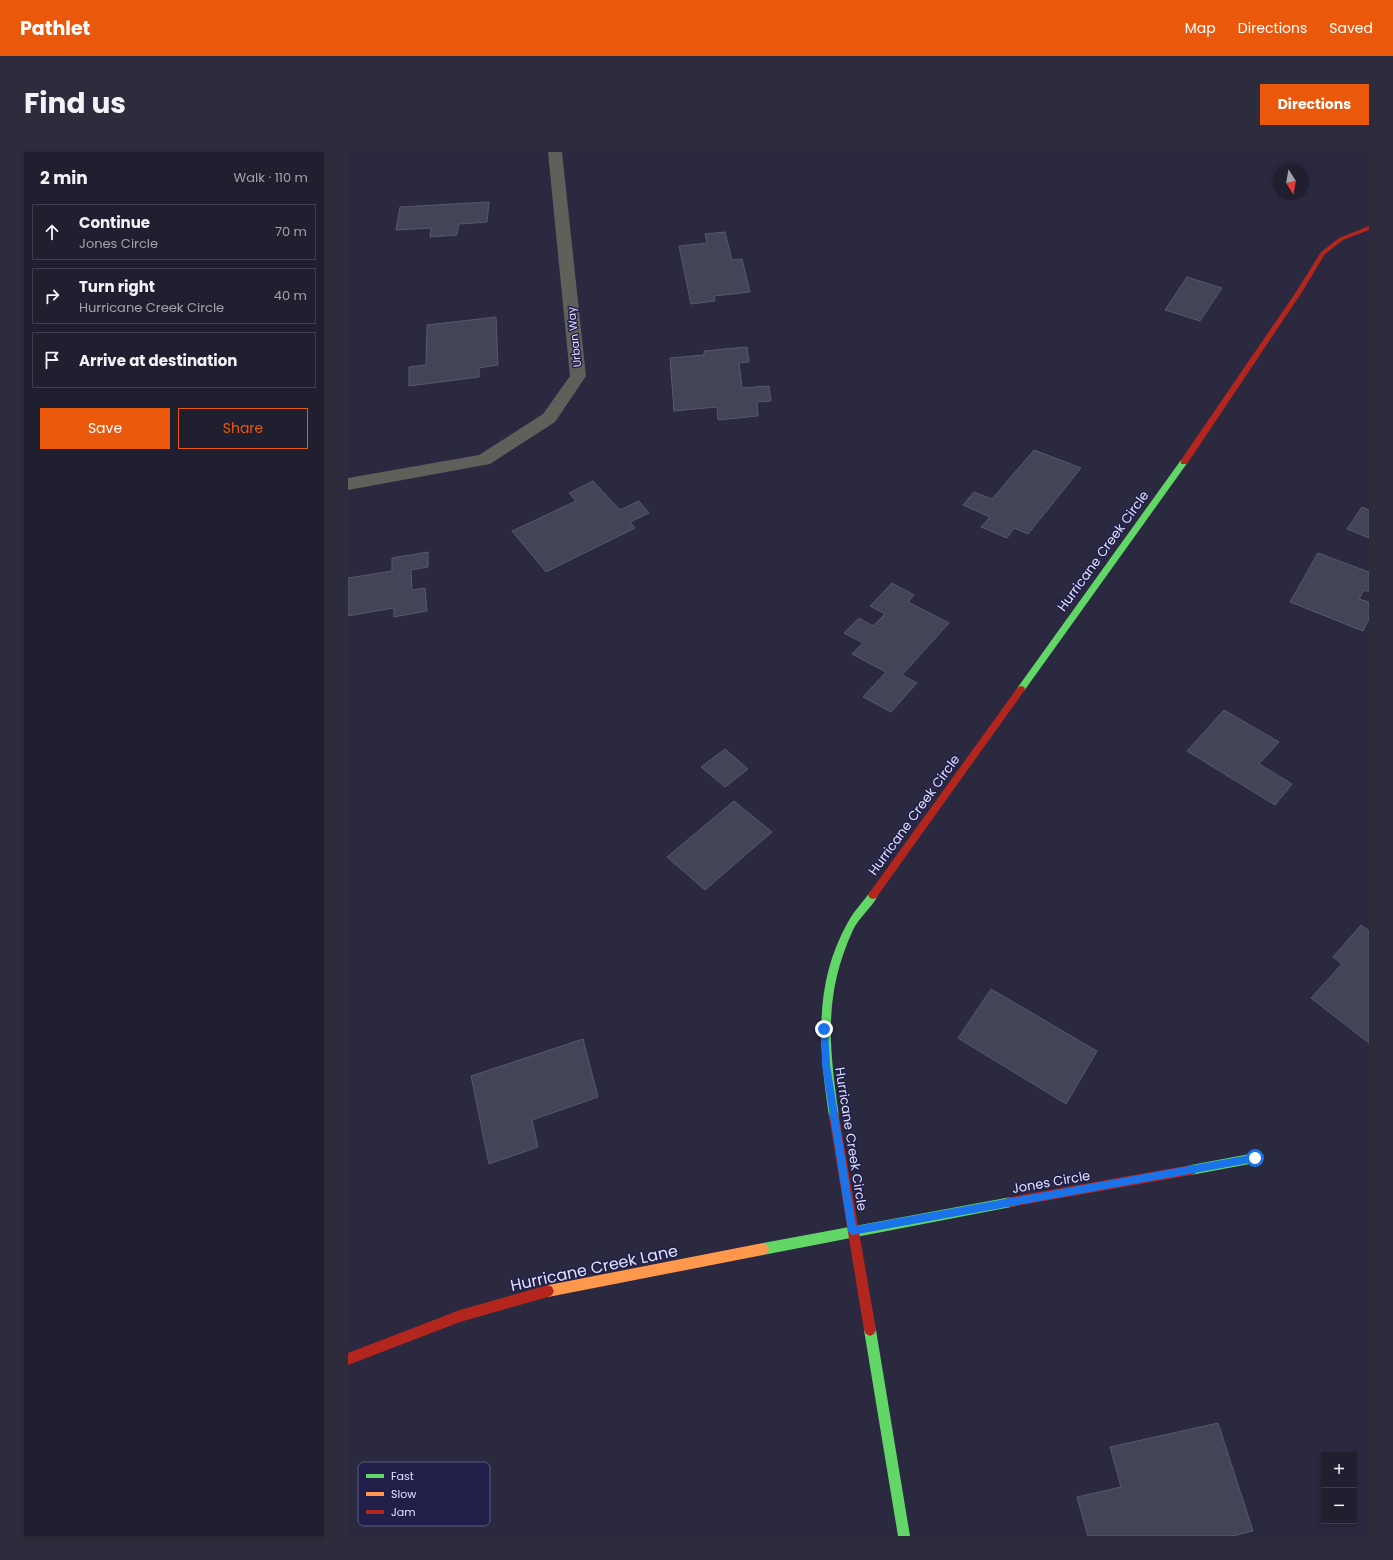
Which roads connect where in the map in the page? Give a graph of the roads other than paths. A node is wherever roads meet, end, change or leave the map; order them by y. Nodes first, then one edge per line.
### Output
1 (555, 152) edge
2 (1369, 228) edge
3 (348, 484) edge
4 (1255, 1158) dead end
5 (852, 1231) junction
6 (348, 1359) edge
7 (904, 1536) edge

1 - 3 street, Urban Way
2 - 5 street, Hurricane Creek Circle
4 - 5 street, Jones Circle
5 - 6 street, Hurricane Creek Lane
5 - 7 street, Hurricane Creek Circle

